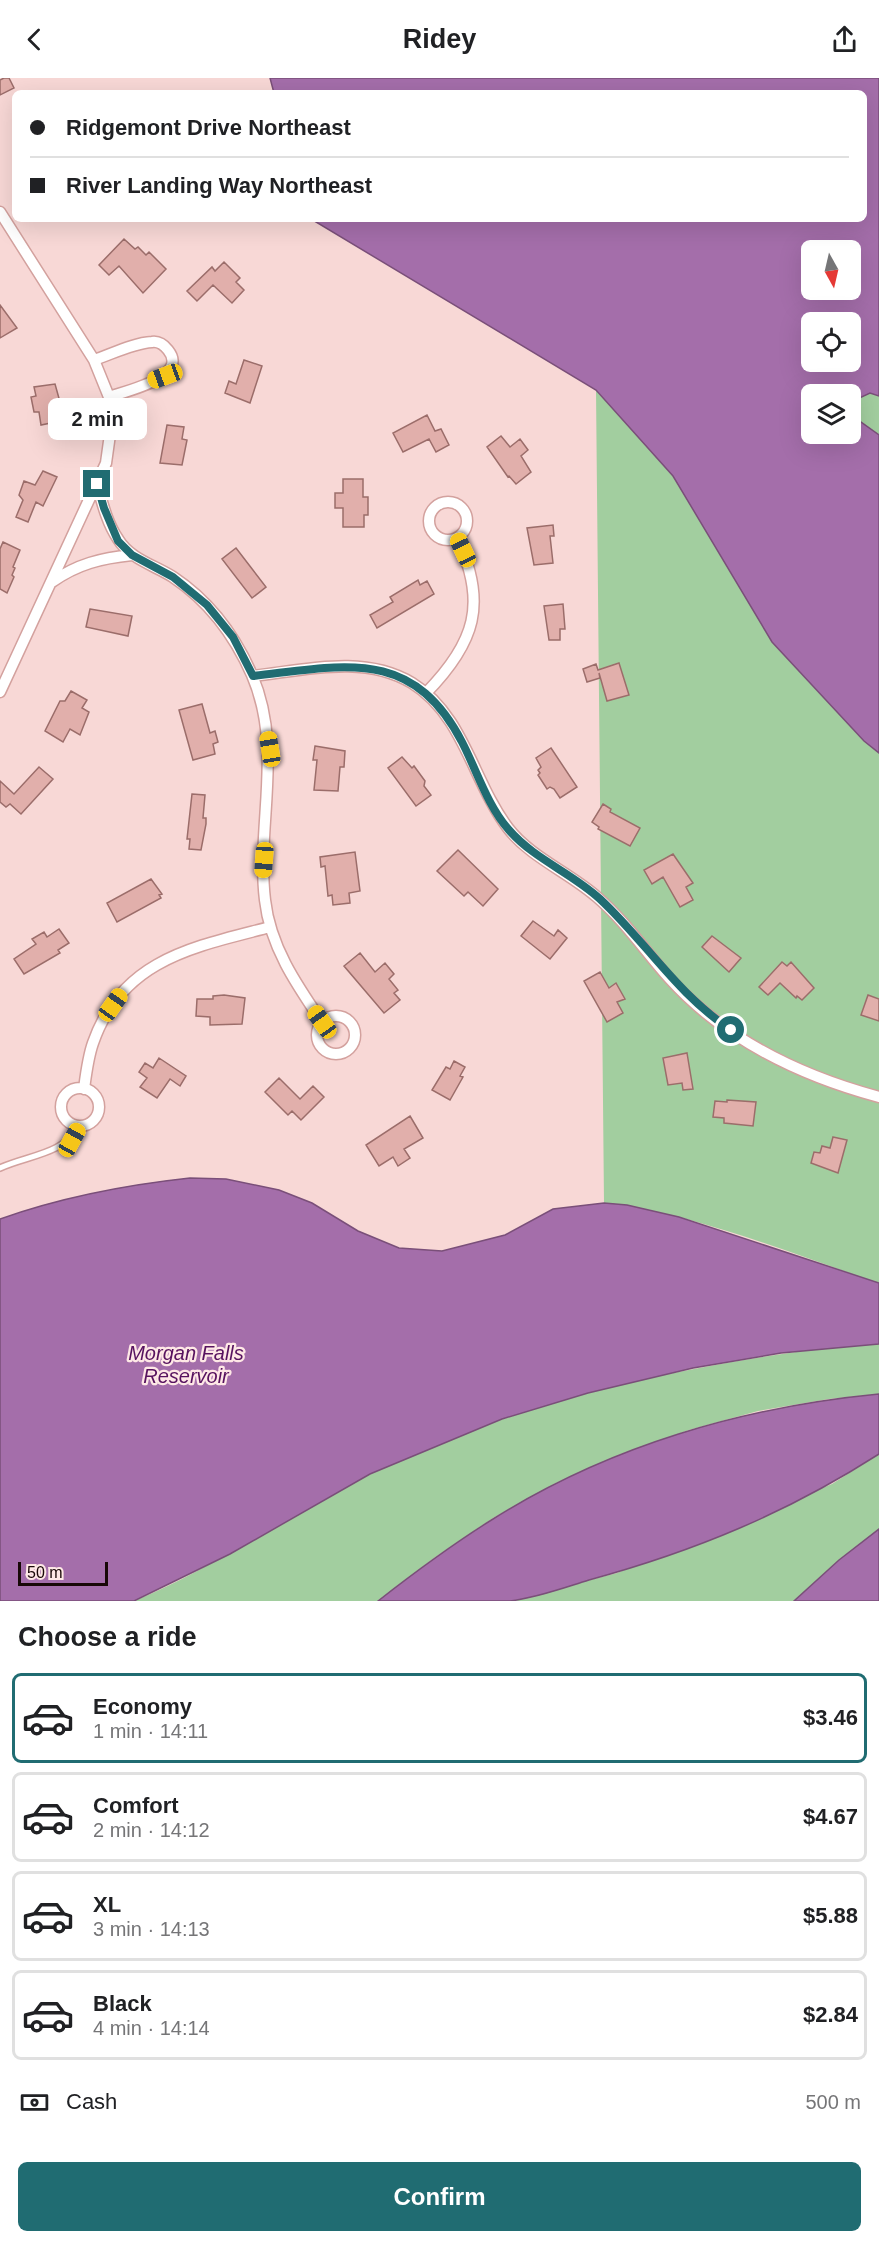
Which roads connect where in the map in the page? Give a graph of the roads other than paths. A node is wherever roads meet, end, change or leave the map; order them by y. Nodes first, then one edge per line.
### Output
1 (0, 212) edge
2 (94, 360) junction
3 (109, 397) junction
4 (97, 484) junction
5 (457, 538) dead end
6 (132, 555) junction
7 (51, 583) junction
8 (253, 676) junction
9 (0, 692) edge
10 (426, 693) junction
11 (270, 927) junction
12 (322, 1022) dead end
13 (84, 1089) junction
14 (879, 1096) edge
15 (79, 1126) junction
16 (0, 1168) edge

1 - 2 street
2 - 3 street
2 - 3 street
3 - 4 street
4 - 6 street
4 - 7 street
5 - 10 street
6 - 7 street
6 - 8 street
7 - 9 street
8 - 10 street
8 - 11 street
10 - 14 street
11 - 12 street
11 - 13 street
13 - 15 street
13 - 15 street
15 - 16 lane

